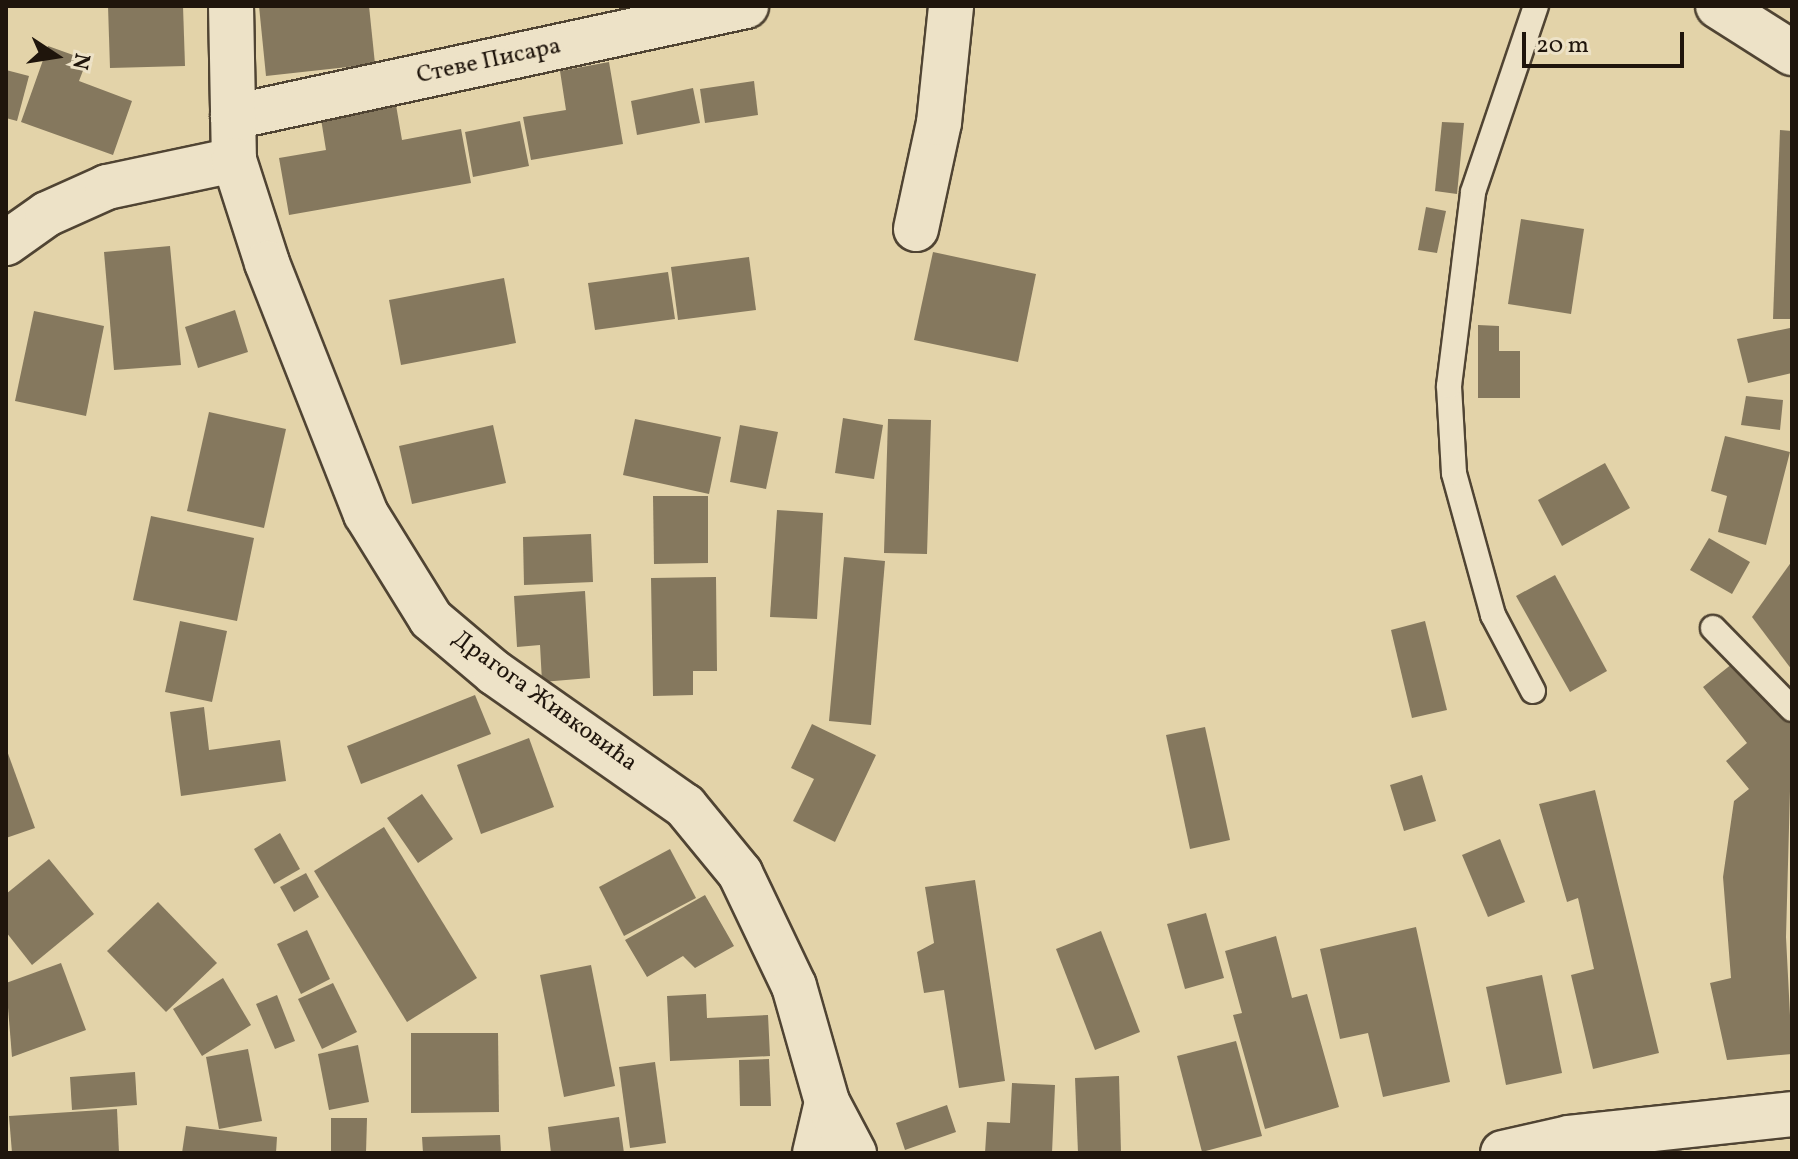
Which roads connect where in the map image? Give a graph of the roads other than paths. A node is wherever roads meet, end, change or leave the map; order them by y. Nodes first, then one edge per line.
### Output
1 (231, 6) edge
2 (746, 6) edge
3 (951, 6) edge
4 (1536, 6) edge
5 (1718, 6) edge
6 (1792, 53) edge
7 (233, 117) junction
8 (234, 160) junction
9 (916, 229) dead end
10 (6, 243) edge
11 (1713, 628) dead end
12 (1533, 691) dead end
13 (1792, 709) edge
14 (827, 1102) junction
15 (1792, 1114) edge
16 (815, 1153) edge
17 (854, 1153) edge
18 (1503, 1153) edge

1 - 7 street, Драгога Живковића
2 - 7 street, Стеве Писара
3 - 9 street
4 - 12 lane
5 - 6 street
7 - 8 street, Драгога Живковића
8 - 10 street
8 - 14 street, Драгога Живковића
11 - 13 lane
14 - 16 street, Драгога Живковића
14 - 17 street, Драгога Живковића
15 - 18 street

